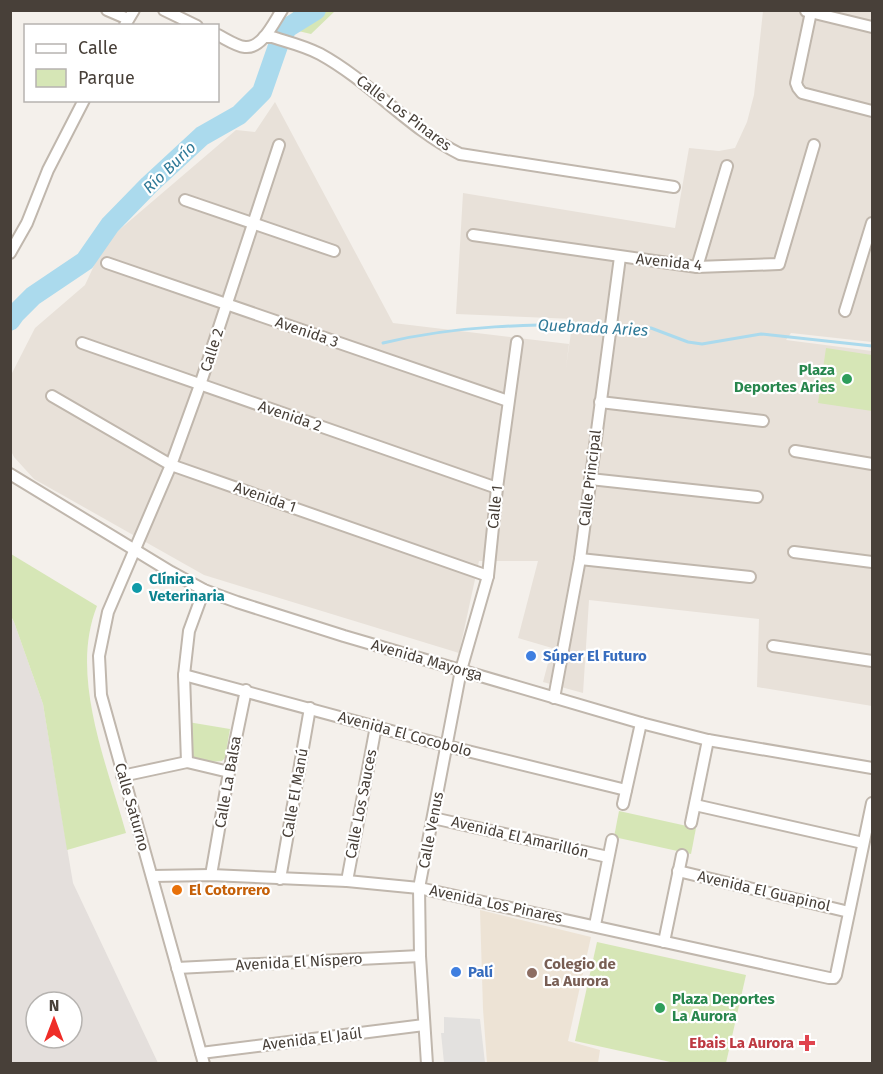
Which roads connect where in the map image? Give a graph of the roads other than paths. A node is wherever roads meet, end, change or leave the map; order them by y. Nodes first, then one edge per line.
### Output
1 (107, 10) edge
2 (164, 10) edge
3 (282, 10) edge
4 (807, 11) edge
5 (129, 18) edge
6 (192, 24) edge
7 (873, 27) edge
8 (219, 35) edge
9 (268, 37) junction
10 (83, 102) edge
11 (873, 111) edge
12 (279, 145) dead end
13 (814, 145) dead end
14 (728, 166) dead end
15 (674, 187) dead end
16 (185, 200) dead end
17 (254, 223) junction
18 (873, 223) edge
19 (473, 235) dead end
20 (334, 251) dead end
21 (10, 254) edge
22 (620, 257) junction
23 (107, 263) dead end
24 (697, 267) junction
25 (226, 305) junction
26 (845, 311) dead end
27 (517, 342) dead end
28 (82, 343) dead end
29 (200, 385) junction
30 (52, 396) dead end
31 (508, 401) junction
32 (600, 402) junction
33 (763, 421) dead end
34 (795, 451) dead end
35 (873, 464) edge
36 (171, 465) junction
37 (10, 474) edge
38 (590, 479) junction
39 (497, 488) junction
40 (757, 497) dead end
41 (135, 551) junction
42 (794, 552) dead end
43 (580, 559) junction
44 (873, 562) edge
45 (488, 576) junction
46 (750, 577) dead end
47 (204, 590) junction
48 (772, 646) dead end
49 (873, 661) edge
50 (461, 670) junction
51 (184, 675) junction
52 (246, 690) junction
53 (554, 698) junction
54 (310, 708) junction
55 (641, 723) junction
56 (376, 726) junction
57 (708, 740) junction
58 (447, 746) junction
59 (187, 762) junction
60 (873, 768) edge
61 (228, 772) junction
62 (122, 776) junction
63 (626, 790) junction
64 (873, 803) edge
65 (623, 804) dead end
66 (695, 805) junction
67 (433, 818) junction
68 (691, 823) dead end
69 (612, 840) dead end
70 (863, 843) junction
71 (682, 855) dead end
72 (608, 857) junction
73 (678, 871) junction
74 (211, 875) junction
75 (152, 876) junction
76 (280, 879) junction
77 (347, 881) junction
78 (419, 888) junction
79 (849, 912) junction
80 (595, 925) junction
81 (664, 942) junction
82 (420, 956) junction
83 (177, 968) junction
84 (424, 1025) junction
85 (202, 1058) edge
86 (428, 1064) edge

1 - 5 street
2 - 6 street
3 - 9 street
4 - 7 street
4 - 11 street
8 - 9 street
9 - 15 street, Calle Los Pinares
10 - 21 street
12 - 17 street, Calle 2
13 - 24 street, Avenida 4
14 - 24 street
16 - 17 street
17 - 20 street
17 - 25 street, Calle 2
18 - 26 street
19 - 22 street, Avenida 4
22 - 24 street, Avenida 4
22 - 32 street, Calle Principal
23 - 25 street, Avenida 3
25 - 29 street, Calle 2
25 - 31 street, Avenida 3
27 - 31 street, Calle 1
28 - 29 street, Avenida 2
29 - 36 street, Calle 2
29 - 39 street, Avenida 2
30 - 36 street, Avenida 1
31 - 39 street, Calle 1
32 - 33 street
32 - 38 street, Calle Principal
34 - 35 street
36 - 41 street, Calle 2
36 - 45 street, Avenida 1
37 - 41 street, Avenida Mayorga
38 - 40 street
38 - 43 street, Calle Principal
39 - 45 street, Calle 1
41 - 47 street, Avenida Mayorga
41 - 62 street, Calle Saturno
42 - 44 street
43 - 46 street
43 - 53 street, Calle Principal
45 - 50 street, Calle 1
47 - 50 street, Avenida Mayorga
47 - 51 street
48 - 49 street
50 - 53 street, Avenida Mayorga
50 - 58 street, Calle Venus
51 - 52 street, Avenida El Cocobolo
51 - 59 street
52 - 54 street, Avenida El Cocobolo
52 - 61 street, Calle La Balsa
53 - 55 street, Avenida Mayorga
54 - 56 street, Avenida El Cocobolo
54 - 76 street, Calle El Manú
55 - 57 street, Avenida Mayorga
55 - 63 street
56 - 58 street, Avenida El Cocobolo
56 - 77 street, Calle Los Sauces
57 - 60 street, Avenida Mayorga
57 - 66 street
58 - 63 street, Avenida El Cocobolo
58 - 67 street, Calle Venus
59 - 61 street
59 - 62 street
61 - 74 street, Calle La Balsa
62 - 75 street, Calle Saturno
63 - 65 street
64 - 70 street
66 - 68 street
66 - 70 street
67 - 72 street, Avenida El Amarillón
67 - 78 street, Calle Venus
69 - 72 street
70 - 79 street
71 - 73 street
72 - 80 street
73 - 79 street, Avenida El Guapinol
73 - 81 street
74 - 75 street, Avenida Los Pinares
74 - 76 street, Avenida Los Pinares
75 - 83 street, Calle Saturno
76 - 77 street, Avenida Los Pinares
77 - 78 street, Avenida Los Pinares
78 - 80 street, Avenida Los Pinares
78 - 82 street, Calle Venus
79 - 81 street, Avenida Los Pinares
80 - 81 street, Avenida Los Pinares
82 - 83 street, Avenida El Níspero
82 - 84 street, Calle Venus
83 - 85 street, Calle Saturno
84 - 85 street, Avenida El Jaúl
84 - 86 street, Calle Venus

